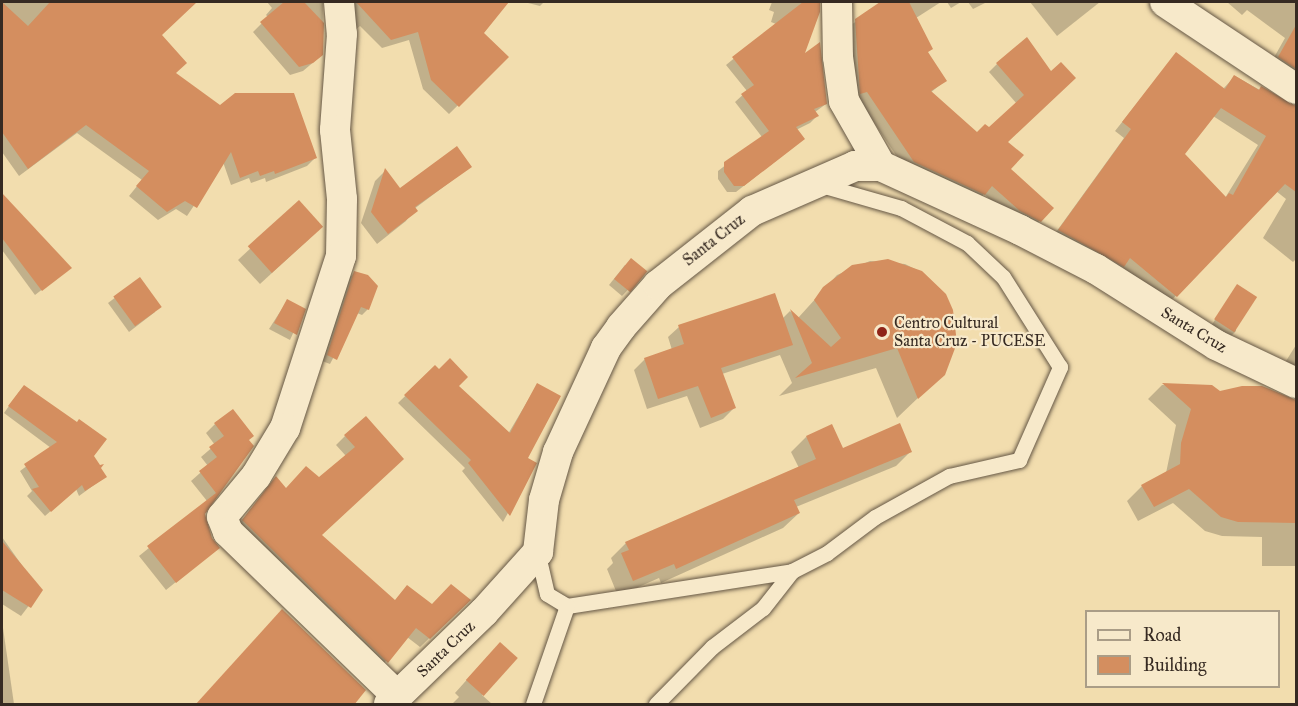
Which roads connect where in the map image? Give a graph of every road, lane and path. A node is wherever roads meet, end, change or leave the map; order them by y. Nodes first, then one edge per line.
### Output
1 (339, 2) edge
2 (837, 2) edge
3 (1165, 2) edge
4 (1296, 89) edge
5 (881, 166) junction
6 (818, 184) junction
7 (1296, 383) edge
8 (538, 552) junction
9 (792, 571) junction
10 (567, 606) junction
11 (393, 700) edge
12 (534, 705) edge
13 (656, 705) edge

1 - 11 street
2 - 5 street
3 - 4 street
5 - 6 street, Santa Cruz
5 - 7 street, Santa Cruz
6 - 8 street, Santa Cruz
6 - 9 lane
8 - 10 lane
8 - 11 street, Santa Cruz
9 - 10 lane
9 - 13 lane
10 - 12 lane

